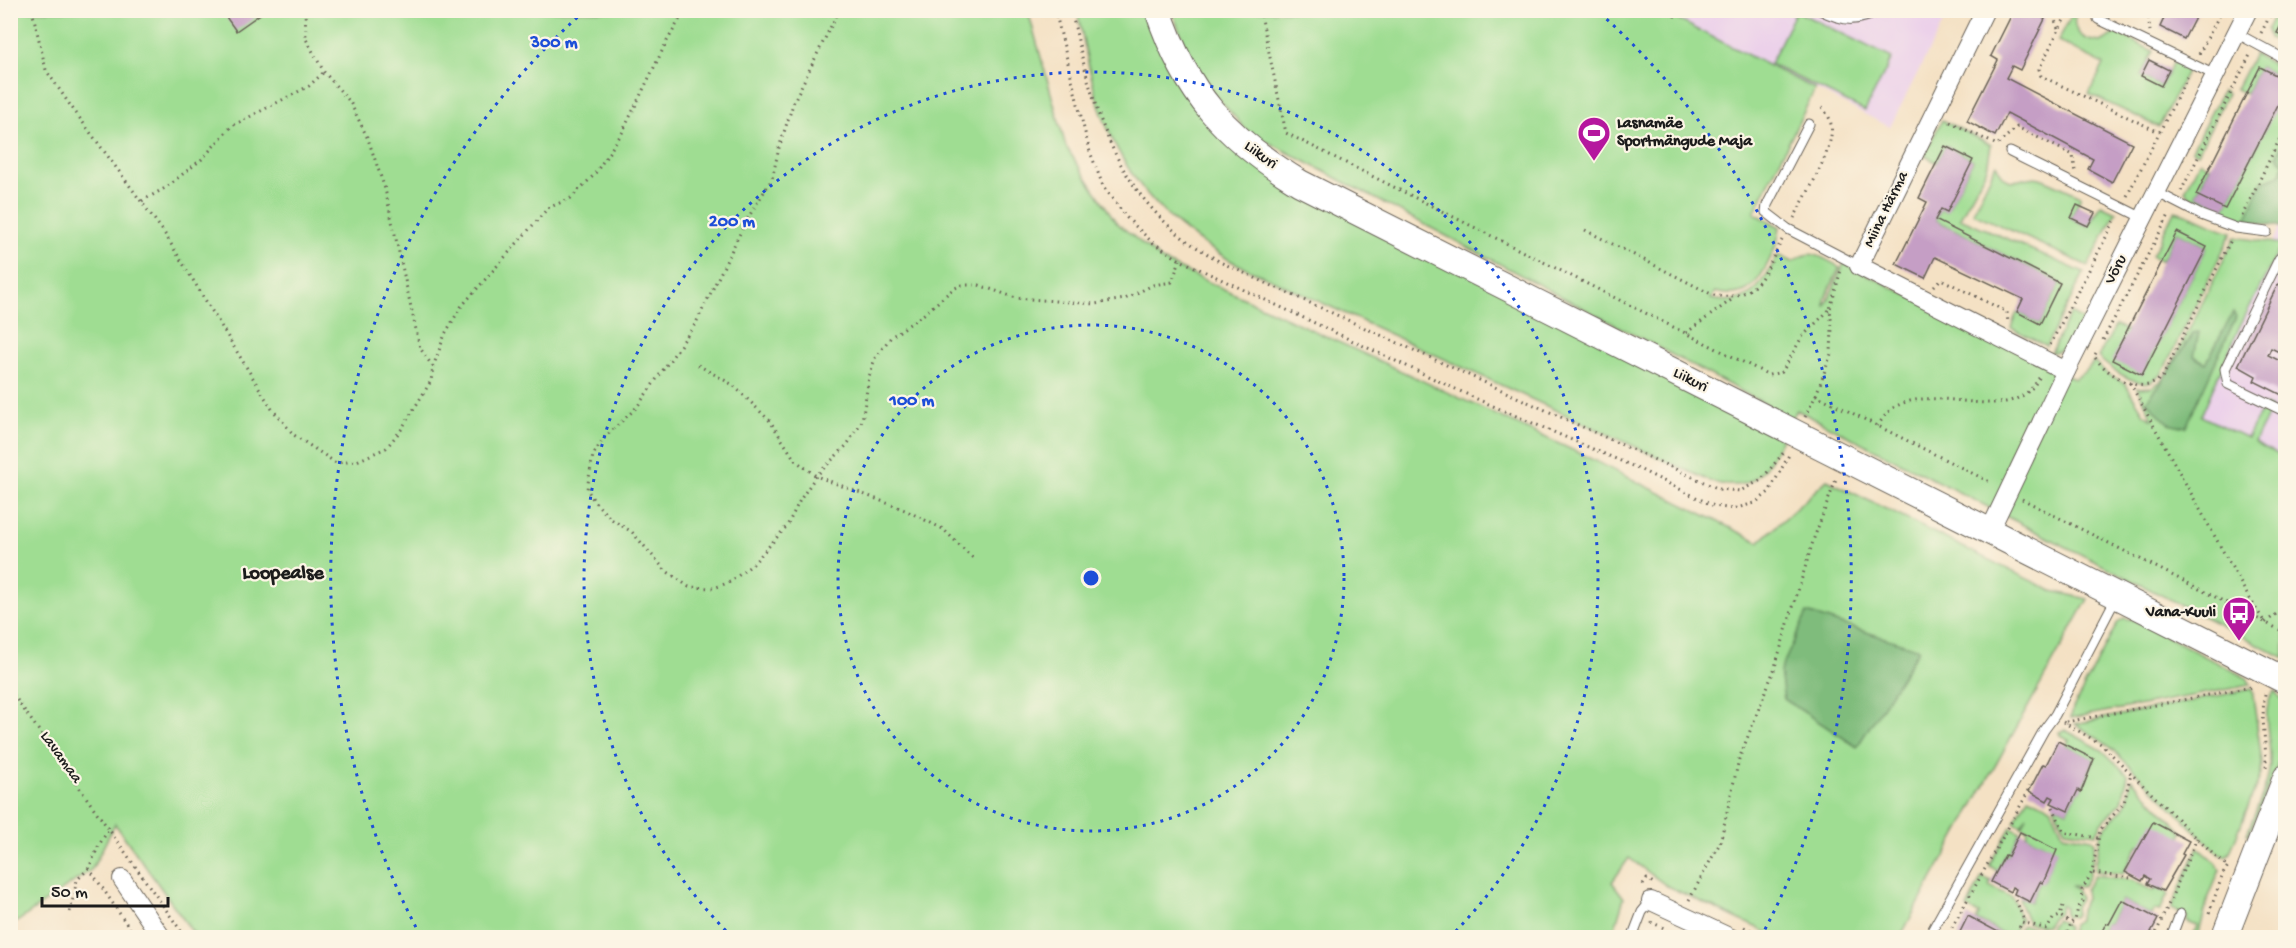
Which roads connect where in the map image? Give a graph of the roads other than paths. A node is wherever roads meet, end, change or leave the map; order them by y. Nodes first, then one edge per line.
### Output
1 (1158, 10) edge
2 (1820, 10) edge
3 (1883, 10) edge
4 (1985, 10) edge
5 (2248, 10) edge
6 (2098, 20) dead end
7 (2236, 33) junction
8 (2286, 60) edge
9 (2215, 75) junction
10 (1809, 124) dead end
11 (2010, 152) dead end
12 (2156, 192) junction
13 (2143, 218) junction
14 (2267, 232) dead end
15 (2286, 252) edge
16 (1852, 263) junction
17 (2066, 371) junction
18 (2286, 412) edge
19 (1989, 532) junction
20 (2117, 595) junction
21 (2276, 685) edge
22 (2276, 775) edge
23 (122, 879) dead end
24 (1651, 901) joint
25 (2180, 914) dead end
26 (161, 937) edge
27 (1632, 938) edge
28 (1731, 938) edge
29 (1928, 938) edge
30 (2171, 938) edge
31 (2224, 938) edge

1 - 19 street, Liikuri
2 - 3 lane
4 - 16 street, Miina Härma
5 - 7 street, Võru
6 - 9 lane
7 - 8 lane
7 - 9 street, Võru
9 - 12 street, Võru
10 - 16 lane
11 - 13 lane
12 - 13 street, Võru
12 - 14 lane
13 - 17 street, Võru
15 - 18 lane
16 - 17 street, Miina Härma
17 - 19 street, Võru
19 - 20 street, Liikuri
20 - 21 street, Liikuri
20 - 29 lane
22 - 31 street
23 - 26 street
24 - 27 lane
24 - 28 street
25 - 30 lane

